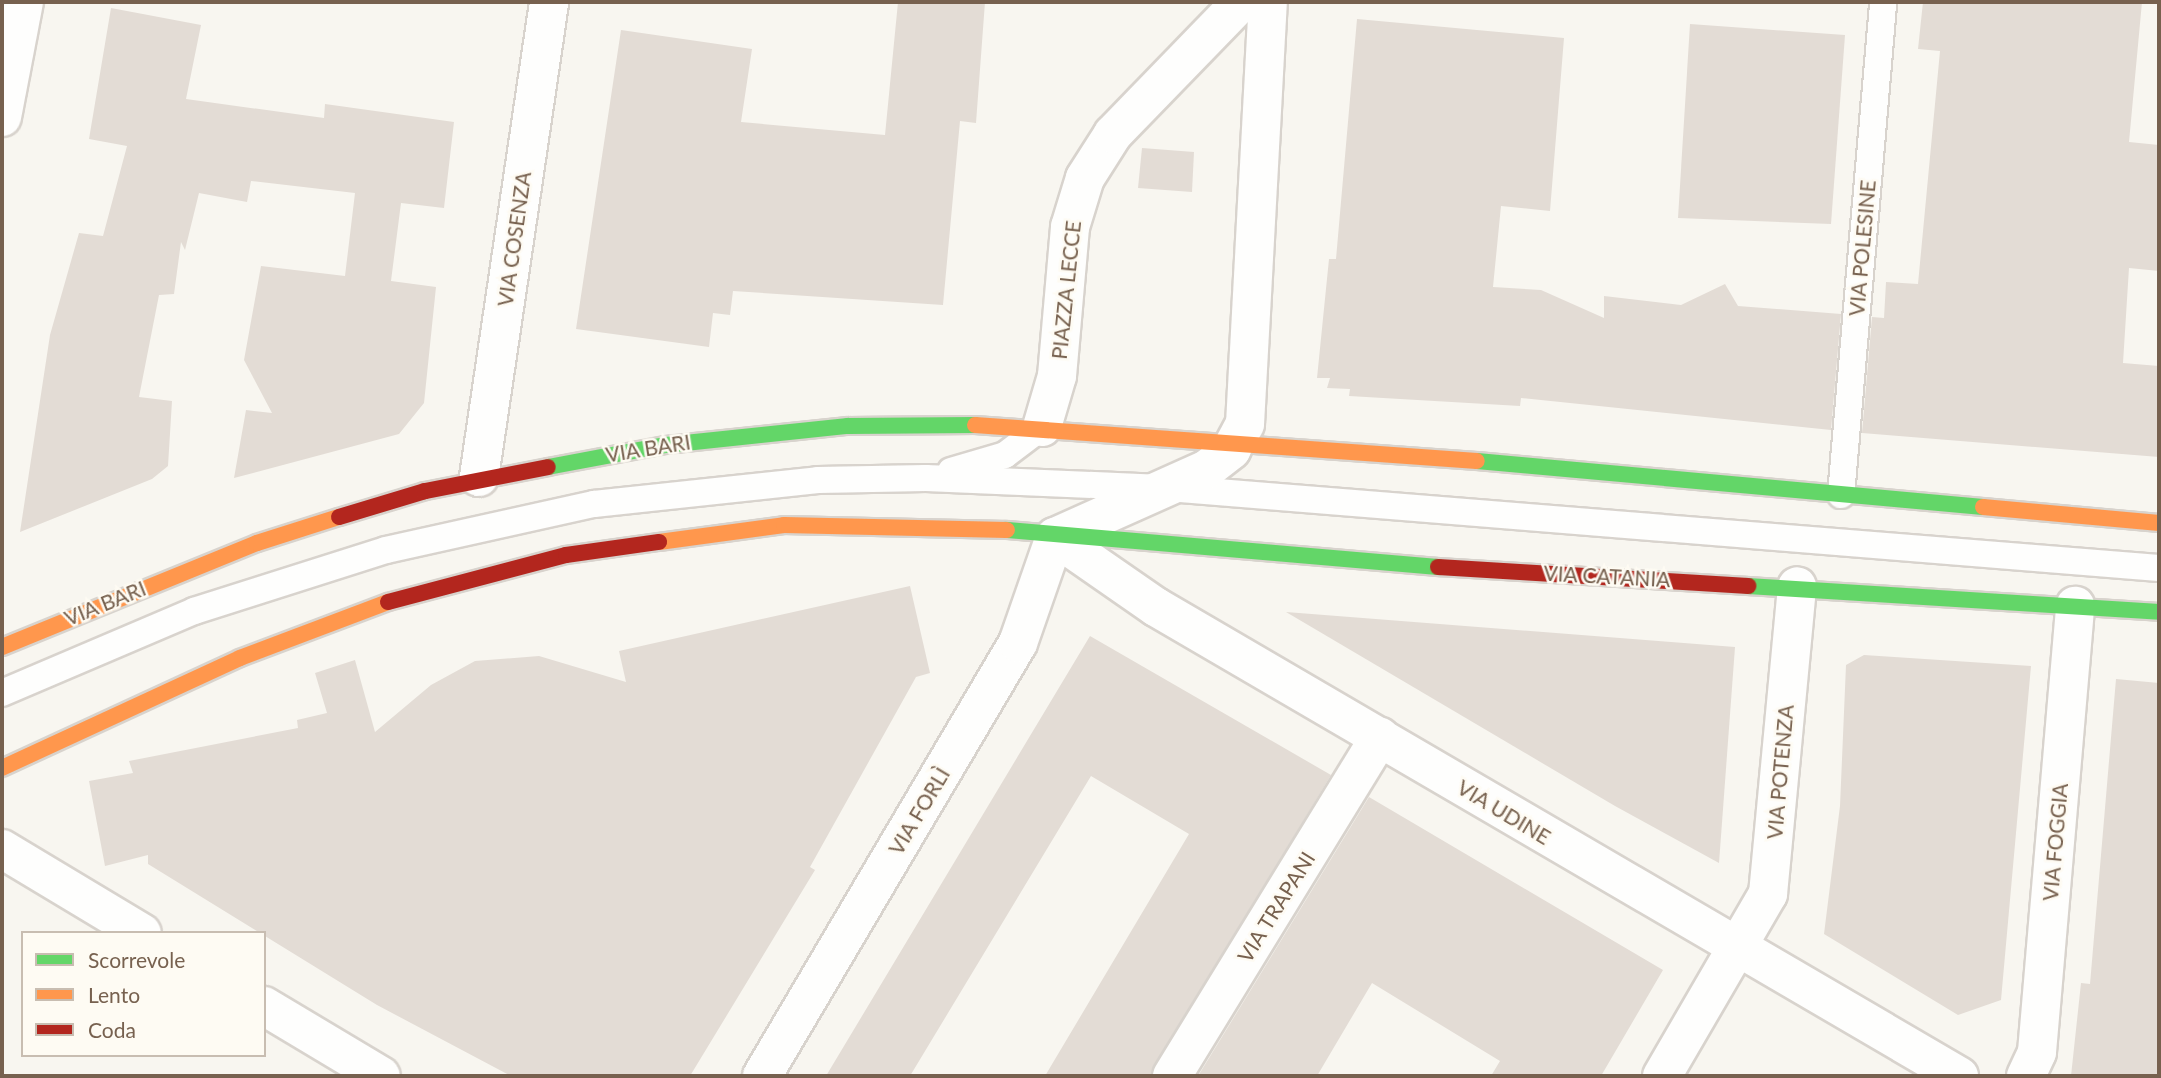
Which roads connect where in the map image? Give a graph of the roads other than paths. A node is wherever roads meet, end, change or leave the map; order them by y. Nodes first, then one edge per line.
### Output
1 (23, 2) edge
2 (548, 2) edge
3 (1241, 2) edge
4 (1268, 2) edge
5 (1883, 2) edge
6 (2, 117) edge
7 (1042, 427) junction
8 (1238, 440) junction
9 (479, 477) junction
10 (926, 478) junction
11 (1168, 488) junction
12 (1841, 495) junction
13 (2159, 523) edge
14 (1055, 537) junction
15 (2159, 568) edge
16 (1797, 586) junction
17 (2075, 606) junction
18 (2159, 612) edge
19 (2, 647) edge
20 (2, 693) edge
21 (1380, 737) junction
22 (2, 768) edge
23 (2, 849) edge
24 (139, 931) edge
25 (1738, 952) junction
26 (266, 1007) edge
27 (381, 1076) edge
28 (762, 1076) edge
29 (1172, 1076) edge
30 (1662, 1076) edge
31 (1959, 1076) edge
32 (2026, 1076) edge

1 - 6 street
2 - 9 street, VIA COSENZA
3 - 7 street, PIAZZA LECCE
4 - 8 street
5 - 12 lane, VIA POLESINE
7 - 8 main road, VIA BARI
7 - 9 main road, VIA BARI
7 - 10 lane
8 - 11 street
8 - 12 main road
9 - 19 main road, VIA BARI
10 - 11 lane, VIA BARI
10 - 20 lane, VIA BARI
11 - 14 street
11 - 15 lane
12 - 13 main road
14 - 16 main road, VIA CATANIA
14 - 21 street, VIA UDINE
14 - 22 main road
14 - 28 street, VIA FORLÌ
16 - 17 main road, VIA CATANIA
16 - 25 street, VIA POTENZA
17 - 18 main road, VIA CATANIA
17 - 32 street, VIA FOGGIA
21 - 25 street, VIA UDINE
21 - 29 street, VIA TRAPANI
23 - 24 street
25 - 30 street, VIA POTENZA
25 - 31 street, VIA UDINE
26 - 27 street

